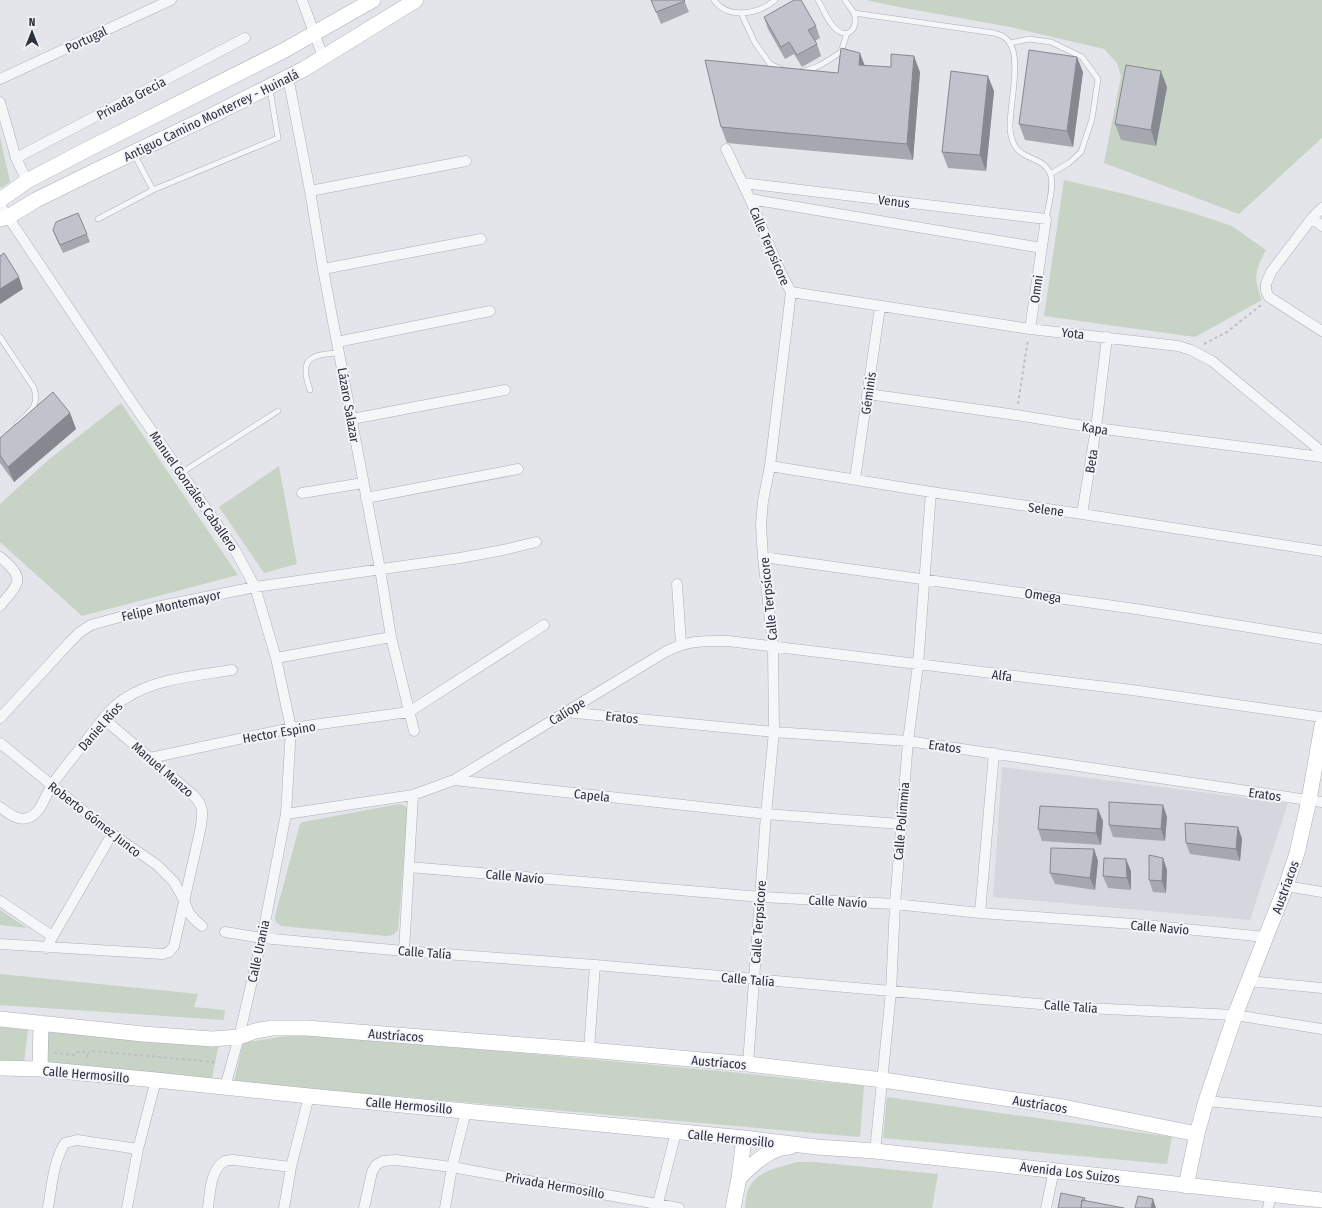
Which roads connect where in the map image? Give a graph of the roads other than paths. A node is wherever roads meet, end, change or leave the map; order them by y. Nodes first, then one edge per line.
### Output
1 (171, 0) edge
2 (302, 0) edge
3 (373, 0) edge
4 (416, 0) edge
5 (714, 0) edge
6 (775, 0) edge
7 (818, 0) edge
8 (845, 0) edge
9 (741, 13) junction
10 (854, 13) junction
11 (315, 32) junction
12 (847, 33) junction
13 (245, 38) dead end
14 (1010, 43) junction
15 (323, 57) junction
16 (784, 71) edge
17 (800, 71) edge
18 (288, 77) junction
19 (0, 79) edge
20 (270, 87) junction
21 (0, 102) edge
22 (88, 149) junction
23 (726, 149) dead end
24 (133, 153) junction
25 (16, 158) junction
26 (466, 161) dead end
27 (99, 169) junction
28 (1050, 174) junction
29 (27, 181) junction
30 (742, 183) junction
31 (153, 190) junction
32 (310, 191) junction
33 (750, 199) junction
34 (0, 200) edge
35 (1322, 208) edge
36 (3, 214) edge
37 (1312, 218) junction
38 (98, 219) dead end
39 (1046, 219) junction
40 (1322, 226) edge
41 (482, 239) dead end
42 (1042, 248) junction
43 (323, 269) junction
44 (791, 292) junction
45 (880, 307) junction
46 (490, 311) dead end
47 (1030, 329) junction
48 (1322, 331) edge
49 (0, 337) edge
50 (1107, 337) junction
51 (337, 342) junction
52 (340, 353) junction
53 (310, 390) dead end
54 (505, 390) dead end
55 (868, 394) junction
56 (278, 411) dead end
57 (352, 419) junction
58 (1096, 428) junction
59 (11, 430) edge
60 (1322, 452) edge
61 (1322, 457) edge
62 (770, 466) junction
63 (518, 469) dead end
64 (181, 473) junction
65 (855, 479) junction
66 (363, 482) junction
67 (931, 492) junction
68 (302, 493) dead end
69 (366, 498) junction
70 (1082, 514) junction
71 (536, 542) dead end
72 (1322, 551) edge
73 (0, 557) edge
74 (763, 557) junction
75 (380, 569) junction
76 (925, 578) junction
77 (677, 584) dead end
78 (255, 587) junction
79 (0, 606) edge
80 (544, 625) dead end
81 (391, 637) junction
82 (1322, 639) edge
83 (681, 644) junction
84 (773, 647) junction
85 (276, 658) junction
86 (918, 665) junction
87 (232, 670) dead end
88 (409, 712) junction
89 (565, 712) junction
90 (1322, 717) edge
91 (0, 718) edge
92 (104, 719) junction
93 (1322, 726) edge
94 (291, 728) junction
95 (414, 731) dead end
96 (774, 732) junction
97 (908, 740) junction
98 (0, 743) edge
99 (994, 753) junction
100 (150, 758) junction
101 (454, 780) junction
102 (52, 785) junction
103 (413, 795) junction
104 (1315, 801) edge
105 (0, 807) edge
106 (286, 814) junction
107 (766, 814) junction
108 (901, 824) junction
109 (112, 834) junction
110 (409, 867) junction
111 (1286, 886) junction
112 (1322, 892) edge
113 (761, 897) junction
114 (184, 900) junction
115 (0, 901) edge
116 (895, 904) junction
117 (980, 913) junction
118 (202, 926) dead end
119 (225, 932) dead end
120 (52, 936) junction
121 (1266, 937) junction
122 (262, 938) junction
123 (0, 944) edge
124 (46, 948) junction
125 (404, 951) junction
126 (595, 965) junction
127 (754, 979) junction
128 (1248, 981) junction
129 (1322, 988) edge
130 (891, 992) junction
131 (1235, 1016) junction
132 (0, 1019) edge
133 (41, 1023) junction
134 (1322, 1029) edge
135 (239, 1037) junction
136 (589, 1050) junction
137 (748, 1064) junction
138 (0, 1068) edge
139 (40, 1069) junction
140 (156, 1080) junction
141 (883, 1080) junction
142 (225, 1087) junction
143 (309, 1096) junction
144 (1206, 1101) junction
145 (466, 1111) junction
146 (1322, 1112) edge
147 (676, 1132) junction
148 (1197, 1134) junction
149 (744, 1138) junction
150 (817, 1147) junction
151 (138, 1149) junction
152 (875, 1151) junction
153 (291, 1167) junction
154 (452, 1167) junction
155 (1054, 1170) junction
156 (739, 1178) junction
157 (1186, 1186) junction
158 (1322, 1200) edge
159 (1269, 1201) edge
160 (658, 1204) junction
161 (48, 1208) edge
162 (127, 1208) edge
163 (208, 1208) edge
164 (284, 1208) edge
165 (364, 1208) edge
166 (445, 1208) edge
167 (679, 1208) edge
168 (733, 1208) edge
169 (1046, 1208) edge

1 - 19 street, Portugal
2 - 11 street
3 - 11 street, Antiguo Camino Monterrey - Huinalá
4 - 15 street, Antiguo Camino Monterrey - Huinalá
5 - 9 lane
6 - 9 lane
7 - 12 lane
8 - 10 lane
9 - 16 lane
10 - 12 lane
10 - 14 lane
11 - 15 street
11 - 22 street, Antiguo Camino Monterrey - Huinalá
12 - 17 lane
13 - 25 street, Privada Grecia
14 - 28 lane
14 - 28 lane
15 - 18 street, Antiguo Camino Monterrey - Huinalá
18 - 20 street, Antiguo Camino Monterrey - Huinalá
18 - 32 street, Lázaro Salazar
20 - 24 street, Antiguo Camino Monterrey - Huinalá
20 - 31 lane
21 - 25 street
22 - 27 street
22 - 29 street, Antiguo Camino Monterrey - Huinalá
23 - 30 street, Calle Terpsícore
24 - 27 street, Antiguo Camino Monterrey - Huinalá
24 - 31 lane
25 - 29 street
26 - 32 street
27 - 36 street, Antiguo Camino Monterrey - Huinalá
28 - 39 lane, Omni
29 - 34 street, Antiguo Camino Monterrey - Huinalá
30 - 33 street, Calle Terpsícore
30 - 39 street, Venus
31 - 38 lane
32 - 43 street, Lázaro Salazar
33 - 42 street, Venus
33 - 44 street, Calle Terpsícore
35 - 37 street
36 - 64 street, Manuel Gonzáles Caballero
37 - 40 street
37 - 48 street
39 - 42 street, Omni
41 - 43 street
42 - 47 street, Omni
43 - 51 street, Lázaro Salazar
44 - 45 street, Yota
44 - 62 street, Calle Terpsícore
45 - 47 street, Yota
45 - 55 street, Géminis
46 - 51 street
47 - 50 street, Yota
49 - 59 lane
50 - 58 street, Beta
50 - 60 street, Yota
51 - 52 street, Lázaro Salazar
52 - 53 lane
52 - 57 street, Lázaro Salazar
54 - 57 street
55 - 58 street, Kapa
55 - 65 street, Géminis
56 - 64 lane
57 - 66 street, Lázaro Salazar
58 - 61 street, Kapa
58 - 70 street, Beta
62 - 65 street, Selene
62 - 74 street, Calle Terpsícore
63 - 69 street
64 - 78 street, Manuel Gonzáles Caballero
65 - 67 street, Selene
66 - 68 street
66 - 69 street, Lázaro Salazar
67 - 70 street, Selene
67 - 76 street, Calle Polimmia
69 - 75 street, Lázaro Salazar
70 - 72 street, Selene
71 - 75 street, Felipe Montemayor
73 - 79 street
74 - 76 street, Omega
74 - 84 street, Calle Terpsícore
75 - 78 street, Felipe Montemayor
75 - 81 street, Lázaro Salazar
76 - 82 street, Omega
76 - 86 street, Calle Polimmia
77 - 83 street
78 - 85 street, Manuel Gonzáles Caballero
78 - 91 street, Felipe Montemayor
80 - 88 street
81 - 85 street
81 - 88 street, Lázaro Salazar
83 - 84 street, Alfa
83 - 89 street, Calíope
84 - 86 street, Alfa
84 - 96 street, Calle Terpsícore
85 - 94 street, Manuel Gonzáles Caballero
86 - 90 street, Alfa
86 - 97 street, Calle Polimmia
87 - 92 street, Daniel Ríos
88 - 94 street, Hector Espino
88 - 95 street, Lázaro Salazar
89 - 96 street, Eratos
89 - 101 street, Calíope
92 - 100 street, Manuel Manzo
92 - 102 street, Daniel Ríos
93 - 104 street, Austríacos
94 - 100 street, Hector Espino
94 - 106 street, Manuel Gonzáles Caballero
96 - 97 street, Eratos
96 - 107 street, Calle Terpsícore
97 - 99 street, Eratos
97 - 108 street, Calle Polimmia
98 - 102 street, Roberto Gómez Junco
99 - 104 street, Eratos
99 - 117 street
100 - 114 street, Manuel Manzo
101 - 103 street, Capela
101 - 107 street, Capela
102 - 105 street, Daniel Ríos
102 - 109 street, Roberto Gómez Junco
103 - 106 street, Capela
103 - 110 street
104 - 111 street, Austríacos
106 - 122 street, Calle Urania
107 - 108 street, Capela
107 - 113 street, Calle Terpsícore
108 - 116 street, Calle Polimmia
109 - 114 street, Roberto Gómez Junco
109 - 120 street
110 - 113 street, Calle Navío
110 - 125 street
111 - 112 street
111 - 121 street, Austríacos
113 - 116 street, Calle Navío
113 - 127 street, Calle Terpsícore
114 - 118 street, Roberto Gómez Junco
114 - 124 street, Manuel Manzo
115 - 120 street
116 - 117 street, Calle Navío
116 - 130 street, Calle Polimmia
117 - 121 street, Calle Navío
119 - 122 street, Calle Talía
120 - 124 street
121 - 128 street, Austríacos
122 - 125 street, Calle Talía
122 - 135 street, Calle Urania
123 - 124 street
125 - 126 street, Calle Talía
126 - 127 street, Calle Talía
126 - 136 street
127 - 130 street, Calle Talía
127 - 137 street, Calle Terpsícore
128 - 129 street
128 - 131 street, Austríacos
130 - 131 street, Calle Talía
130 - 141 street, Calle Polimmia
131 - 134 street, Calle Talía
131 - 144 street, Austríacos
132 - 133 street
133 - 135 street
133 - 139 street
135 - 136 street, Austríacos
135 - 142 street, Calle Urania
136 - 137 street, Austríacos
137 - 141 street, Austríacos
138 - 139 street, Calle Hermosillo
139 - 140 street, Calle Hermosillo
140 - 142 street, Calle Hermosillo
140 - 151 street
141 - 148 street, Austríacos
141 - 152 street, Calle Polimmia
142 - 143 street, Calle Hermosillo
143 - 145 street, Calle Hermosillo
143 - 153 street
144 - 146 street
144 - 148 street, Austríacos
145 - 147 street, Calle Hermosillo
145 - 154 street
147 - 149 street, Calle Hermosillo
147 - 160 street
148 - 157 street, Austríacos
149 - 150 street, Calle Hermosillo
149 - 156 street
150 - 152 street, Avenida Los Suizos
150 - 156 street
151 - 161 street
151 - 162 street
152 - 155 street, Avenida Los Suizos
153 - 163 street
153 - 164 street
154 - 160 street, Privada Hermosillo
154 - 165 street, Privada Hermosillo
154 - 166 street
155 - 157 street, Avenida Los Suizos
155 - 169 street
156 - 168 street
157 - 159 street, Avenida Los Suizos
158 - 159 street, Avenida Los Suizos
160 - 167 street, Privada Hermosillo

